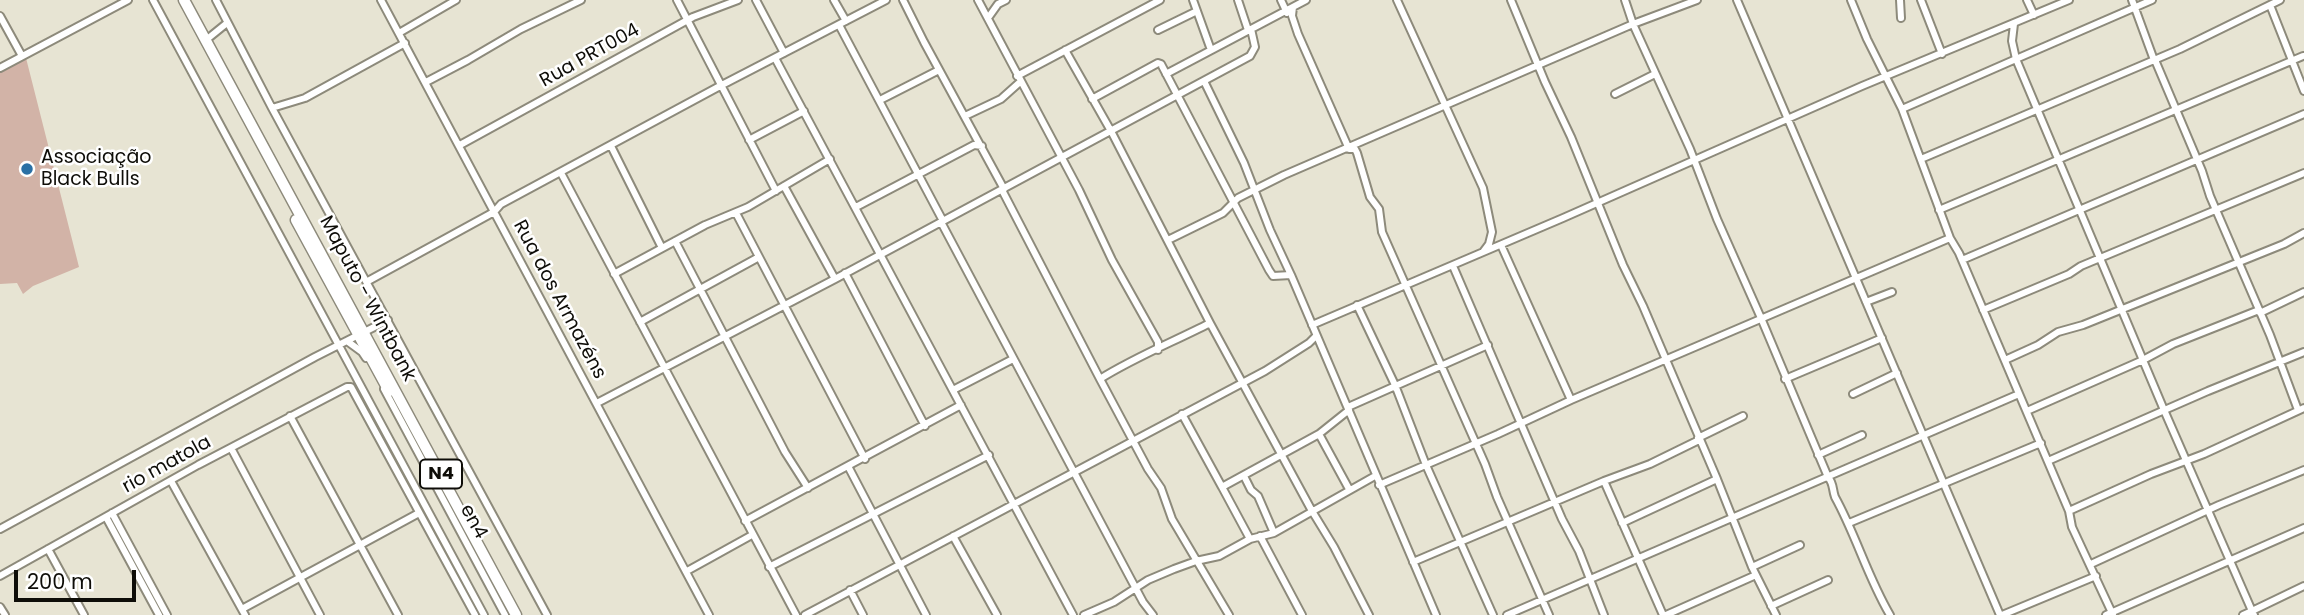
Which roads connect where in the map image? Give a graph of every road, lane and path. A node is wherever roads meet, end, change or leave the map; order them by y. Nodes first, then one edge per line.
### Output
1 (128, 0) edge
2 (153, 0) edge
3 (182, 0) edge
4 (216, 0) edge
5 (382, 0) edge
6 (456, 0) edge
7 (581, 0) edge
8 (677, 0) edge
9 (738, 0) edge
10 (756, 0) edge
11 (834, 0) edge
12 (886, 0) edge
13 (903, 0) edge
14 (1006, 0) edge
15 (1160, 0) edge
16 (1203, 0) edge
17 (1238, 0) edge
18 (1281, 0) edge
19 (1306, 0) edge
20 (1397, 0) edge
21 (1511, 0) edge
22 (1625, 0) edge
23 (1697, 0) edge
24 (1737, 0) edge
25 (1851, 0) edge
26 (1900, 0) edge
27 (1921, 0) edge
28 (2027, 0) edge
29 (2069, 0) edge
30 (2152, 0) edge
31 (2256, 0) edge
32 (2280, 0) edge
33 (979, 3) edge
34 (998, 4) junction
35 (2133, 4) edge
36 (1195, 5) edge
37 (2270, 5) junction
38 (1293, 7) junction
39 (2259, 9) junction
40 (1285, 11) junction
41 (2034, 15) junction
42 (0, 16) edge
43 (1292, 16) junction
44 (988, 18) junction
45 (1901, 18) dead end
46 (687, 21) junction
47 (227, 23) junction
48 (842, 23) junction
49 (1633, 24) junction
50 (2014, 24) junction
51 (1158, 30) dead end
52 (1250, 30) junction
53 (399, 33) junction
54 (206, 40) junction
55 (405, 43) junction
56 (1065, 50) junction
57 (1211, 50) junction
58 (784, 53) junction
59 (1942, 54) junction
60 (2303, 56) edge
61 (22, 57) junction
62 (775, 58) junction
63 (2016, 59) junction
64 (2154, 60) junction
65 (2292, 61) junction
66 (1538, 65) junction
67 (0, 68) edge
68 (939, 70) junction
69 (1166, 74) junction
70 (1655, 74) junction
71 (1886, 76) junction
72 (1018, 79) junction
73 (426, 82) junction
74 (1206, 85) junction
75 (720, 86) junction
76 (2304, 91) edge
77 (1615, 94) dead end
78 (1177, 96) junction
79 (1093, 99) junction
80 (880, 100) junction
81 (1444, 104) junction
82 (272, 108) junction
83 (2037, 108) junction
84 (1902, 109) junction
85 (2176, 109) junction
86 (804, 111) junction
87 (2304, 114) edge
88 (965, 116) junction
89 (1787, 120) junction
90 (1111, 131) junction
91 (749, 140) junction
92 (977, 143) junction
93 (460, 145) junction
94 (611, 145) junction
95 (1349, 149) junction
96 (1061, 158) junction
97 (2059, 158) junction
98 (830, 159) junction
99 (1693, 159) junction
100 (1921, 159) junction
101 (2196, 159) junction
102 (561, 173) junction
103 (2304, 173) edge
104 (919, 175) junction
105 (784, 186) junction
106 (1003, 189) junction
107 (1254, 190) junction
108 (776, 191) junction
109 (1233, 202) junction
110 (1597, 203) junction
111 (856, 206) junction
112 (2079, 208) junction
113 (2216, 209) junction
114 (939, 210) junction
115 (1939, 210) junction
116 (494, 212) junction
117 (1238, 212) junction
118 (736, 213) junction
119 (1223, 213) junction
120 (955, 215) junction
121 (942, 221) junction
122 (1492, 232) junction
123 (2304, 233) edge
124 (1950, 238) junction
125 (1168, 240) junction
126 (675, 242) junction
127 (1505, 243) junction
128 (662, 248) junction
129 (881, 254) junction
130 (1480, 254) junction
131 (759, 257) junction
132 (2100, 259) junction
133 (1962, 260) junction
134 (2238, 262) junction
135 (1453, 266) junction
136 (845, 273) junction
137 (614, 274) junction
138 (1291, 275) junction
139 (1856, 278) junction
140 (835, 279) junction
141 (368, 281) junction
142 (1406, 285) junction
143 (698, 289) junction
144 (1892, 292) dead end
145 (2304, 292) edge
146 (1866, 302) junction
147 (785, 304) junction
148 (1357, 305) junction
149 (1983, 310) junction
150 (2122, 310) junction
151 (2259, 311) junction
152 (1761, 318) junction
153 (388, 320) junction
154 (640, 322) junction
155 (1210, 323) junction
156 (1312, 325) junction
157 (362, 335) junction
158 (1316, 335) junction
159 (726, 337) junction
160 (1882, 338) junction
161 (347, 341) junction
162 (1309, 343) junction
163 (338, 345) junction
164 (1488, 345) junction
165 (1161, 346) junction
166 (1321, 348) junction
167 (2304, 352) edge
168 (1013, 359) junction
169 (1664, 360) junction
170 (2005, 360) junction
171 (2143, 360) junction
172 (2279, 362) junction
173 (1440, 365) junction
174 (663, 368) junction
175 (1898, 373) junction
176 (1100, 379) junction
177 (1785, 379) junction
178 (1243, 382) junction
179 (1395, 385) junction
180 (953, 390) junction
181 (1853, 394) dead end
182 (2019, 394) junction
183 (1571, 400) junction
184 (597, 403) junction
185 (961, 405) junction
186 (1349, 408) junction
187 (2301, 409) edge
188 (2164, 410) junction
189 (2027, 411) junction
190 (1182, 414) junction
191 (290, 416) junction
192 (1743, 416) dead end
193 (1520, 424) junction
194 (925, 426) junction
195 (1319, 434) junction
196 (1924, 434) junction
197 (1862, 435) dead end
198 (1698, 439) junction
199 (1134, 440) junction
200 (2040, 443) junction
201 (1475, 444) junction
202 (231, 448) junction
203 (989, 455) junction
204 (1282, 455) junction
205 (1818, 455) junction
206 (865, 459) junction
207 (2187, 459) junction
208 (2048, 461) junction
209 (1426, 465) junction
210 (849, 468) junction
211 (2304, 470) edge
212 (1074, 472) junction
213 (1244, 476) junction
214 (1375, 476) junction
215 (1828, 477) junction
216 (1717, 479) junction
217 (171, 481) junction
218 (1604, 481) junction
219 (1945, 483) junction
220 (1379, 485) junction
221 (1222, 487) junction
222 (808, 488) junction
223 (1349, 489) junction
224 (1555, 502) junction
225 (1014, 505) junction
226 (1312, 511) junction
227 (2069, 511) junction
228 (2208, 511) junction
229 (419, 513) junction
230 (109, 515) junction
231 (873, 515) junction
232 (1733, 518) junction
233 (745, 521) junction
234 (1508, 522) junction
235 (1622, 523) junction
236 (1849, 523) junction
237 (2304, 528) edge
238 (0, 529) edge
239 (1274, 533) junction
240 (752, 535) junction
241 (953, 536) junction
242 (1261, 536) junction
243 (1250, 539) junction
244 (1459, 542) junction
245 (360, 545) junction
246 (1800, 545) dead end
247 (48, 549) junction
248 (1637, 559) junction
249 (1196, 561) junction
250 (2230, 561) junction
251 (1413, 562) junction
252 (899, 564) junction
253 (2091, 564) junction
254 (769, 567) junction
255 (1752, 567) junction
256 (687, 571) junction
257 (1756, 575) junction
258 (0, 576) edge
259 (2096, 576) junction
260 (300, 578) junction
261 (1591, 580) junction
262 (1828, 580) dead end
263 (1580, 584) junction
264 (2304, 586) edge
265 (1136, 588) junction
266 (850, 590) junction
267 (1595, 593) junction
268 (1542, 601) junction
269 (1771, 606) junction
270 (0, 607) edge
271 (244, 612) edge
272 (2253, 613) edge
273 (2110, 614) edge
274 (5, 615) edge
275 (84, 615) edge
276 (159, 615) edge
277 (167, 615) edge
278 (320, 615) edge
279 (398, 615) edge
280 (475, 615) edge
281 (484, 615) edge
282 (505, 615) edge
283 (514, 615) edge
284 (547, 615) edge
285 (709, 615) edge
286 (796, 615) edge
287 (805, 615) edge
288 (863, 615) edge
289 (926, 615) edge
290 (997, 615) edge
291 (1073, 615) edge
292 (1084, 615) edge
293 (1153, 615) edge
294 (1229, 615) edge
295 (1301, 615) edge
296 (1370, 615) edge
297 (1436, 615) edge
298 (1493, 615) edge
299 (1507, 615) edge
300 (1549, 615) edge
301 (1604, 615) edge
302 (1665, 615) edge
303 (1776, 615) edge
304 (1890, 615) edge
305 (2001, 615) edge
306 (2243, 615) edge

1 - 61 street
2 - 163 street
3 - 54 highway, Maputo - Wintbank / N4
3 - 157 highway, Maputo - Wintbank / N4
4 - 47 street
5 - 53 street, Rua dos Armazéns
6 - 53 street
7 - 73 street
8 - 46 street
9 - 46 street, Rua PRT004
10 - 58 street
11 - 48 street
12 - 48 street
13 - 68 street
14 - 34 street
15 - 56 street
16 - 36 street
17 - 52 street
18 - 40 street
19 - 38 street
20 - 81 street
21 - 66 street
22 - 49 street
23 - 49 street
24 - 89 street
25 - 71 street
26 - 45 street
27 - 59 street
28 - 41 street
29 - 41 street
30 - 35 street
31 - 39 street
32 - 37 street
33 - 34 street
33 - 44 street
34 - 44 street
35 - 63 street
35 - 64 street
36 - 51 street
36 - 57 street
37 - 39 street
37 - 65 street
38 - 40 street
38 - 43 street
39 - 64 street
40 - 43 street
40 - 52 street
41 - 50 street
42 - 61 street
43 - 95 street
44 - 72 street
46 - 75 street
46 - 93 street, Rua PRT004
47 - 54 street
47 - 82 street
48 - 58 street
48 - 80 street
49 - 66 street
49 - 70 street
50 - 59 street
50 - 63 street
52 - 57 street
52 - 74 street
53 - 55 street, Rua dos Armazéns
54 - 157 highway, Maputo - Wintbank / N4
55 - 73 street, Rua dos Armazéns
55 - 82 street
56 - 72 street
56 - 79 street
57 - 69 street
58 - 62 street
59 - 71 street
60 - 65 street
61 - 67 street
62 - 75 street
62 - 86 street
63 - 83 street
63 - 84 street
64 - 83 street
64 - 85 street
65 - 76 street
65 - 85 street
66 - 81 street
66 - 110 street
68 - 80 street
68 - 88 street
69 - 78 street
69 - 79 street
70 - 77 street
70 - 99 street
71 - 84 street
71 - 89 street
72 - 88 street
72 - 96 street
73 - 93 street, Rua dos Armazéns
74 - 78 street
74 - 107 street
75 - 91 street
75 - 94 street
78 - 90 street
78 - 109 street
79 - 90 street
80 - 104 street
81 - 95 street
81 - 122 street
82 - 141 street
83 - 97 street
83 - 100 street
84 - 100 street
85 - 97 street
85 - 101 street
86 - 91 street
86 - 98 street
87 - 101 street
88 - 92 street
89 - 99 street
89 - 139 street
90 - 96 street
90 - 125 street
91 - 108 street
92 - 104 street
92 - 106 street
93 - 116 street, Rua dos Armazéns
94 - 102 street
94 - 128 street
95 - 107 street
95 - 142 street
96 - 106 street
96 - 165 street
97 - 112 street
97 - 115 street
98 - 105 street
98 - 111 street
99 - 110 street
99 - 152 street
100 - 115 street
101 - 112 street
101 - 113 street
102 - 116 street
102 - 137 street
103 - 113 street
104 - 111 street
104 - 114 street
105 - 108 street
105 - 140 street
106 - 120 street
106 - 176 street
107 - 109 street
107 - 138 street
108 - 118 street
109 - 117 street
109 - 119 street
110 - 127 street
110 - 169 street
111 - 129 street
112 - 132 street
112 - 133 street
113 - 132 street
113 - 134 street
114 - 120 street
114 - 121 street
115 - 124 street
116 - 141 street
116 - 184 street, Rua dos Armazéns
117 - 119 street
117 - 138 street
118 - 126 street
118 - 131 street
119 - 125 street
120 - 121 street
121 - 129 street
121 - 168 street
122 - 127 street
122 - 130 street
123 - 134 street
124 - 133 street
124 - 139 street
125 - 155 street
126 - 128 street
126 - 143 street
127 - 130 street
127 - 183 street
128 - 137 street
129 - 136 street
129 - 180 street
130 - 135 street
131 - 143 street
131 - 147 street
132 - 149 street
132 - 150 street
133 - 149 street
134 - 150 street
134 - 151 street
135 - 142 street
135 - 164 street
136 - 140 street
136 - 194 street
137 - 154 street
138 - 156 street
139 - 146 street
139 - 152 street
140 - 147 street
141 - 153 street
142 - 148 street
142 - 173 street
143 - 154 street
143 - 159 street
144 - 146 street
145 - 151 street
146 - 160 street
147 - 159 street
147 - 206 street
148 - 156 street
148 - 179 street
149 - 170 street
150 - 170 street
150 - 171 street
151 - 171 street
151 - 172 street
152 - 169 street
152 - 177 street
153 - 157 street
153 - 284 street
154 - 174 street
155 - 165 street
155 - 178 street
156 - 158 street
157 - 161 street
157 - 283 highway, Maputo - Wintbank / N4
158 - 162 street
158 - 166 street
159 - 174 street
159 - 222 street
160 - 175 street
160 - 177 street
161 - 163 street
161 - 282 street, en4
162 - 166 street
162 - 178 street
163 - 238 street
163 - 281 street
164 - 173 street
164 - 193 street
165 - 176 street
166 - 186 street
167 - 172 street
168 - 180 street
168 - 212 street
169 - 183 street
169 - 198 street
170 - 182 street
171 - 188 street
171 - 189 street
172 - 187 street
172 - 188 street
173 - 179 street
173 - 201 street
174 - 184 street
174 - 233 street
175 - 181 street
175 - 196 street
176 - 199 street
177 - 205 street
178 - 190 street
178 - 204 street
179 - 186 street
179 - 209 street
180 - 185 street
182 - 189 street
182 - 196 street
183 - 193 street
184 - 256 street, Rua dos Armazéns
185 - 194 street
185 - 203 street
186 - 195 street
186 - 214 street
187 - 207 street
188 - 207 street
188 - 208 street
189 - 200 street
190 - 199 street
190 - 221 street
191 - 202 street, rio matola
191 - 229 street, rio matola
191 - 245 street
192 - 198 street
193 - 201 street
193 - 224 street
194 - 206 street
195 - 204 street
195 - 223 street
196 - 215 street
196 - 219 street
197 - 205 street
198 - 216 street
198 - 218 street
199 - 212 street
199 - 249 street
200 - 208 street
200 - 219 street
201 - 209 street
201 - 234 street
202 - 217 street, rio matola
202 - 260 street
203 - 225 street
203 - 231 street
204 - 213 street
204 - 226 street
205 - 215 street
206 - 210 street
207 - 227 street
207 - 228 street
208 - 227 street
209 - 220 street
209 - 244 street
210 - 222 street
210 - 231 street
211 - 228 street
212 - 225 street
212 - 265 street
213 - 221 street
213 - 239 street
214 - 220 street
214 - 223 street
215 - 232 street
215 - 236 street
216 - 232 street
216 - 235 street
217 - 230 street, rio matola
217 - 271 street
218 - 224 street
218 - 235 street
219 - 236 street
219 - 305 street
220 - 251 street
221 - 243 street
222 - 233 street
223 - 226 street
224 - 234 street
224 - 261 street
225 - 241 street
225 - 291 street
226 - 239 street
226 - 296 street
227 - 253 street
228 - 250 street
228 - 253 street
229 - 245 street
229 - 280 street
230 - 247 street, rio matola
230 - 276 street
230 - 277 street
231 - 252 street
231 - 254 street
232 - 248 street
232 - 255 street
233 - 240 street
234 - 244 street
234 - 268 street
235 - 248 street
236 - 304 street
237 - 250 street
239 - 242 street
240 - 254 street
240 - 256 street
241 - 252 street
241 - 290 street
242 - 243 street
242 - 295 street
243 - 249 street
244 - 251 street
244 - 298 street
245 - 260 street
245 - 279 street
246 - 255 street
247 - 258 street, rio matola
247 - 275 street
248 - 261 street
248 - 302 street
249 - 265 street
249 - 294 street
250 - 272 street
250 - 273 street
251 - 297 street
252 - 266 street
252 - 289 street
253 - 259 street
254 - 286 street
255 - 257 street
256 - 285 street, Rua dos Armazéns
257 - 269 street
257 - 302 street
259 - 273 street
259 - 305 street
260 - 271 street
260 - 278 street
261 - 263 street
261 - 267 street
262 - 269 street
263 - 267 street
263 - 268 street
264 - 272 street
265 - 292 street
265 - 293 street
266 - 287 street
266 - 288 street
267 - 301 street
268 - 299 street
268 - 300 street
269 - 303 street
270 - 274 street
272 - 306 street

